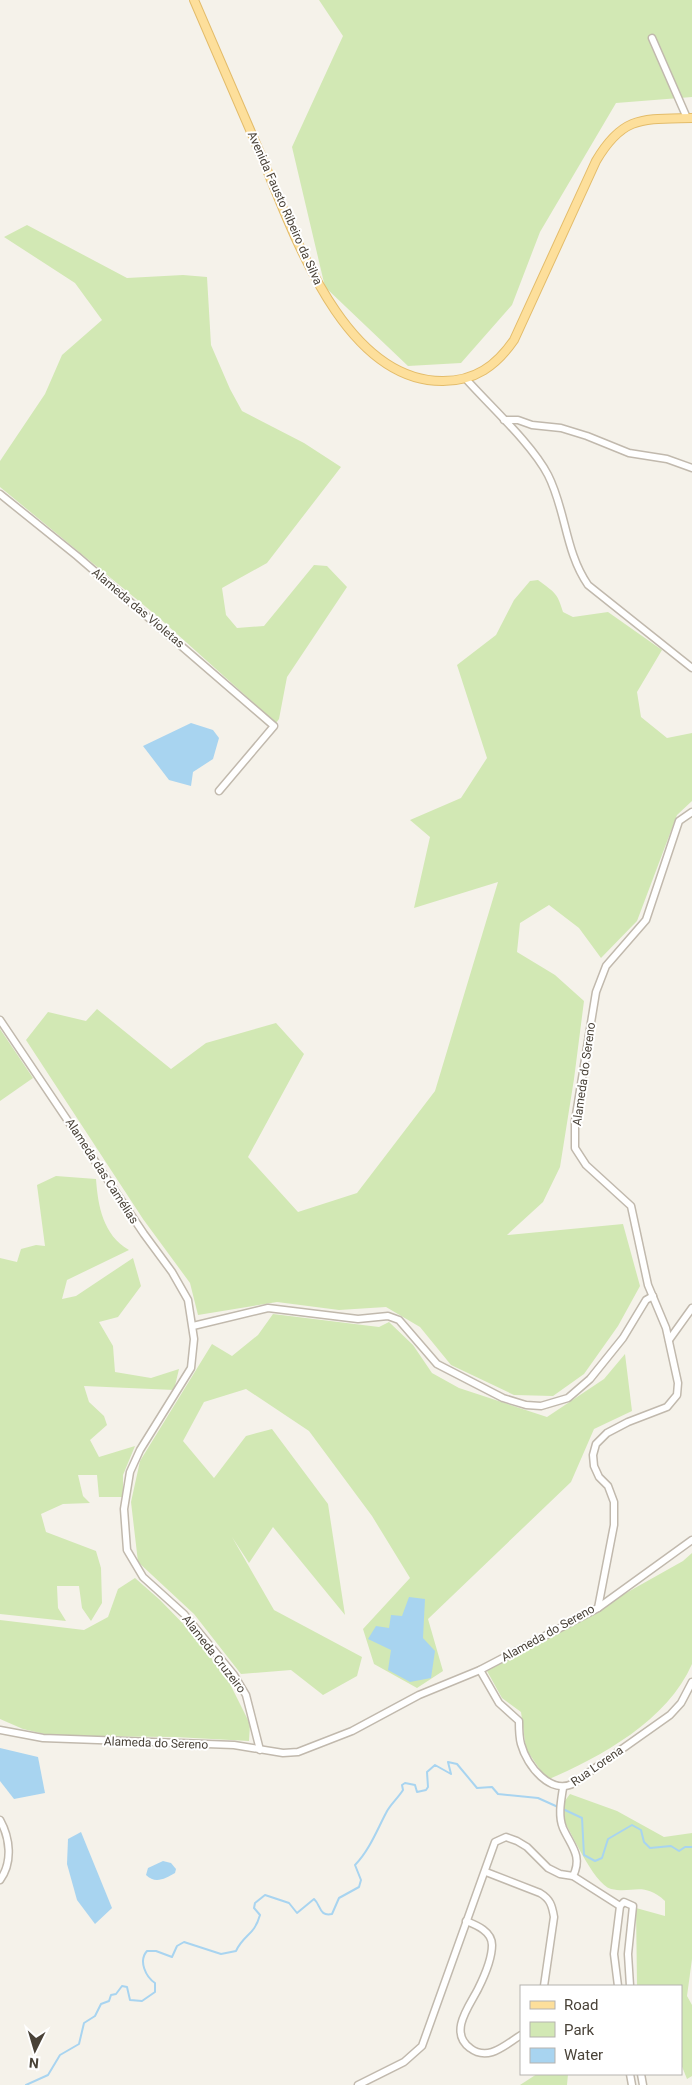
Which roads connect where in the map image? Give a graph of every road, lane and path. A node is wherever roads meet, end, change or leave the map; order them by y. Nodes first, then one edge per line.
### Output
1 (194, 0) edge
2 (652, 38) dead end
3 (689, 118) edge
4 (466, 379) junction
5 (504, 420) junction
6 (692, 468) edge
7 (0, 494) edge
8 (692, 668) edge
9 (219, 791) dead end
10 (692, 812) edge
11 (0, 1020) edge
12 (653, 1296) junction
13 (692, 1308) edge
14 (193, 1326) junction
15 (669, 1340) junction
16 (692, 1540) edge
17 (598, 1608) junction
18 (480, 1670) junction
19 (692, 1682) edge
20 (0, 1730) edge
21 (260, 1750) junction
22 (563, 1788) junction
23 (0, 1820) edge
24 (486, 1872) junction
25 (573, 1876) junction
26 (0, 1880) edge
27 (620, 1906) junction
28 (466, 1921) junction
29 (544, 1985) edge
30 (618, 1985) edge
31 (630, 1985) edge
32 (520, 2036) edge
33 (358, 2085) edge

1 - 4 main road, Avenida Fausto Ribeiro da Silva
2 - 3 street
3 - 4 main road, Avenida Fausto Ribeiro da Silva
4 - 5 street
5 - 6 street
5 - 8 street
7 - 9 street, Alameda das Violetas
10 - 12 street, Alameda do Sereno
11 - 14 street, Alameda das Camélias
12 - 14 street
12 - 15 street, Alameda do Sereno
13 - 15 street
14 - 21 street, Alameda Cruzeiro
15 - 17 street, Alameda do Sereno
16 - 17 street
17 - 18 street, Alameda do Sereno
18 - 21 street, Alameda do Sereno
18 - 22 street
19 - 22 street, Rua Lorena
20 - 21 street, Alameda do Sereno
22 - 25 street, Rua Lorena
23 - 26 street
24 - 25 street
24 - 28 street
24 - 29 street
25 - 27 street
27 - 30 street
27 - 31 street
28 - 32 street
28 - 33 street

